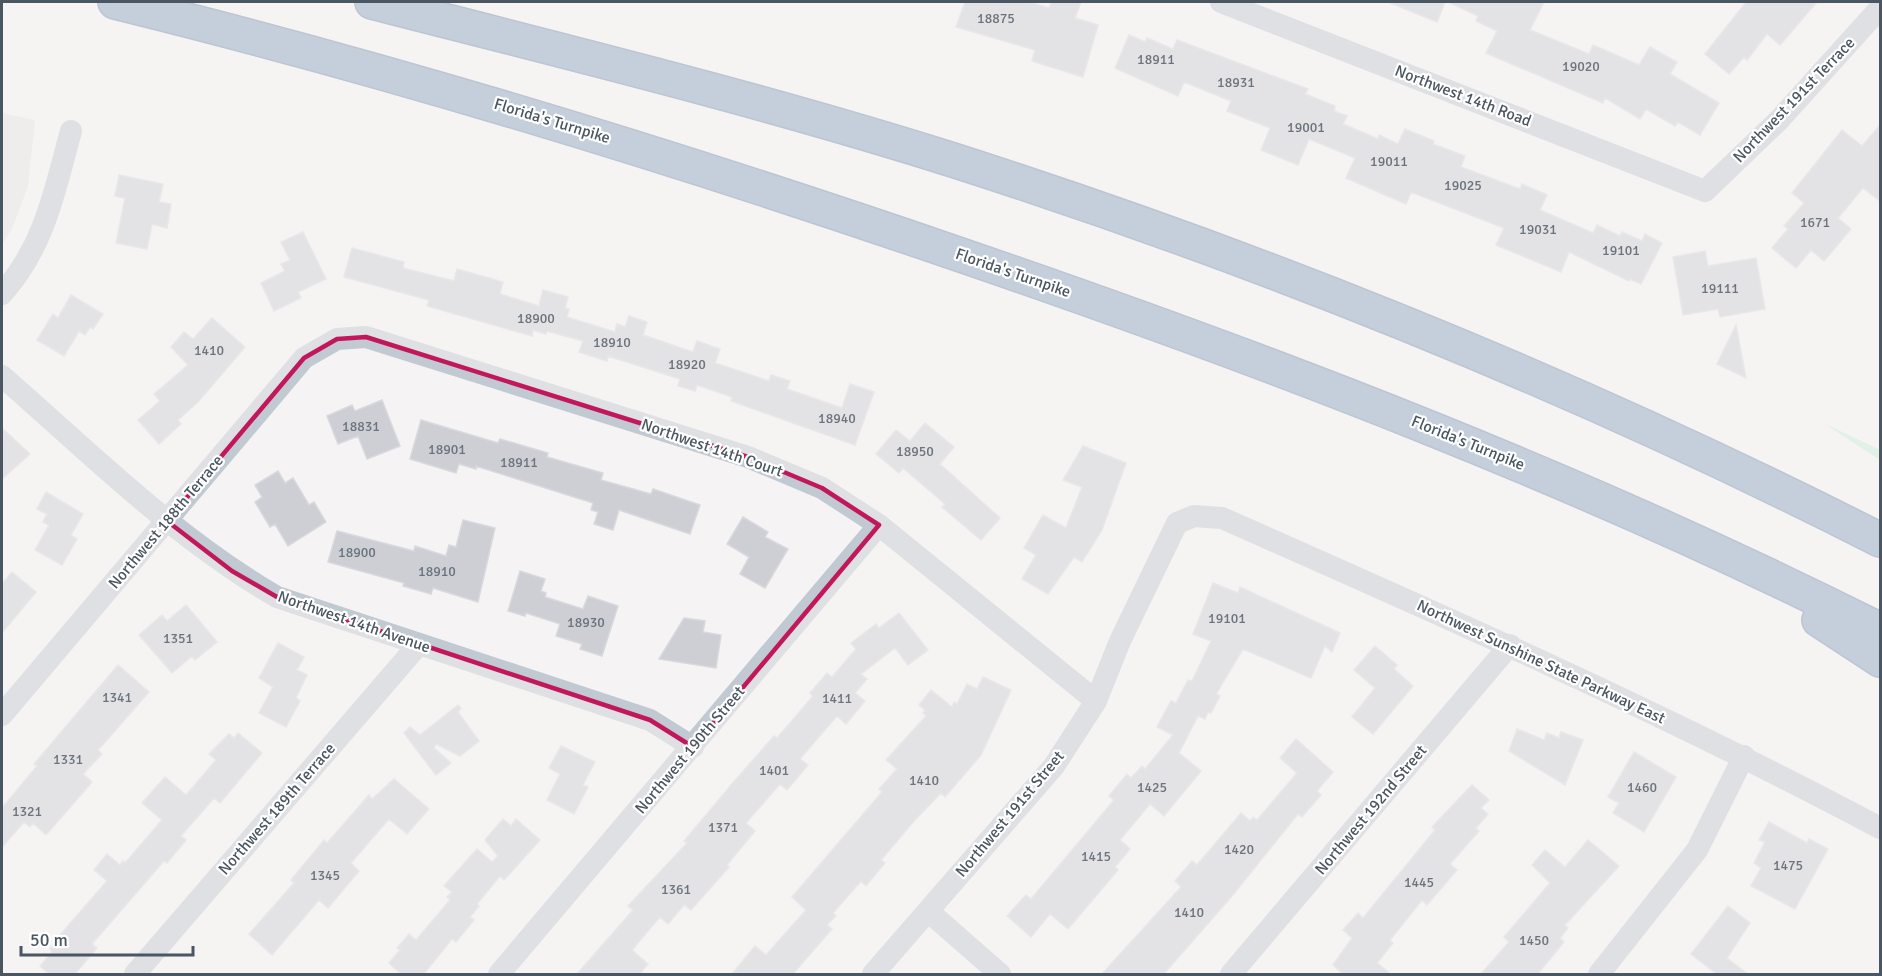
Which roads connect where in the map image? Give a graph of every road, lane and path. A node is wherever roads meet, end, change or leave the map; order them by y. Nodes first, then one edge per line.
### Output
1 (115, 2) edge
2 (372, 2) edge
3 (1221, 2) edge
4 (1881, 8) edge
5 (71, 131) dead end
6 (1705, 191) joint
7 (2, 294) edge
8 (337, 339) joint
9 (2, 376) edge
10 (1194, 516) joint
11 (167, 521) junction
12 (879, 525) junction
13 (1881, 540) edge
14 (1707, 546) junction
15 (1881, 630) edge
16 (419, 644) junction
17 (1510, 645) junction
18 (1881, 660) edge
19 (1096, 700) junction
20 (2, 715) edge
21 (693, 747) junction
22 (1744, 756) junction
23 (1881, 828) edge
24 (928, 910) junction
25 (135, 975) edge
26 (499, 975) edge
27 (873, 975) edge
28 (1000, 975) edge
29 (1231, 975) edge
30 (1599, 975) edge

1 - 14 highway, Florida's Turnpike
2 - 13 highway
3 - 6 street, Northwest 14th Road
4 - 6 street, Northwest 191st Terrace
5 - 7 street
8 - 11 street, Northwest 188th Terrace
8 - 12 street, Northwest 14th Court
9 - 11 street, Northwest 14th Avenue
10 - 17 street, Northwest Sunshine State Parkway East
10 - 19 street, Northwest 191st Street
11 - 16 street, Northwest 14th Avenue
11 - 20 street, Northwest 188th Terrace
12 - 19 street, Northwest 14th Court
12 - 21 street, Northwest 190th Street
14 - 15 highway, Florida's Turnpike
14 - 18 highway
16 - 21 street, Northwest 14th Avenue
16 - 25 street, Northwest 189th Terrace
17 - 22 street, Northwest Sunshine State Parkway East
17 - 29 street, Northwest 192nd Street
19 - 24 street, Northwest 191st Street
21 - 26 street, Northwest 190th Street
22 - 23 street, Northwest Sunshine State Parkway East
22 - 30 street
24 - 27 street, Northwest 191st Street
24 - 28 street

